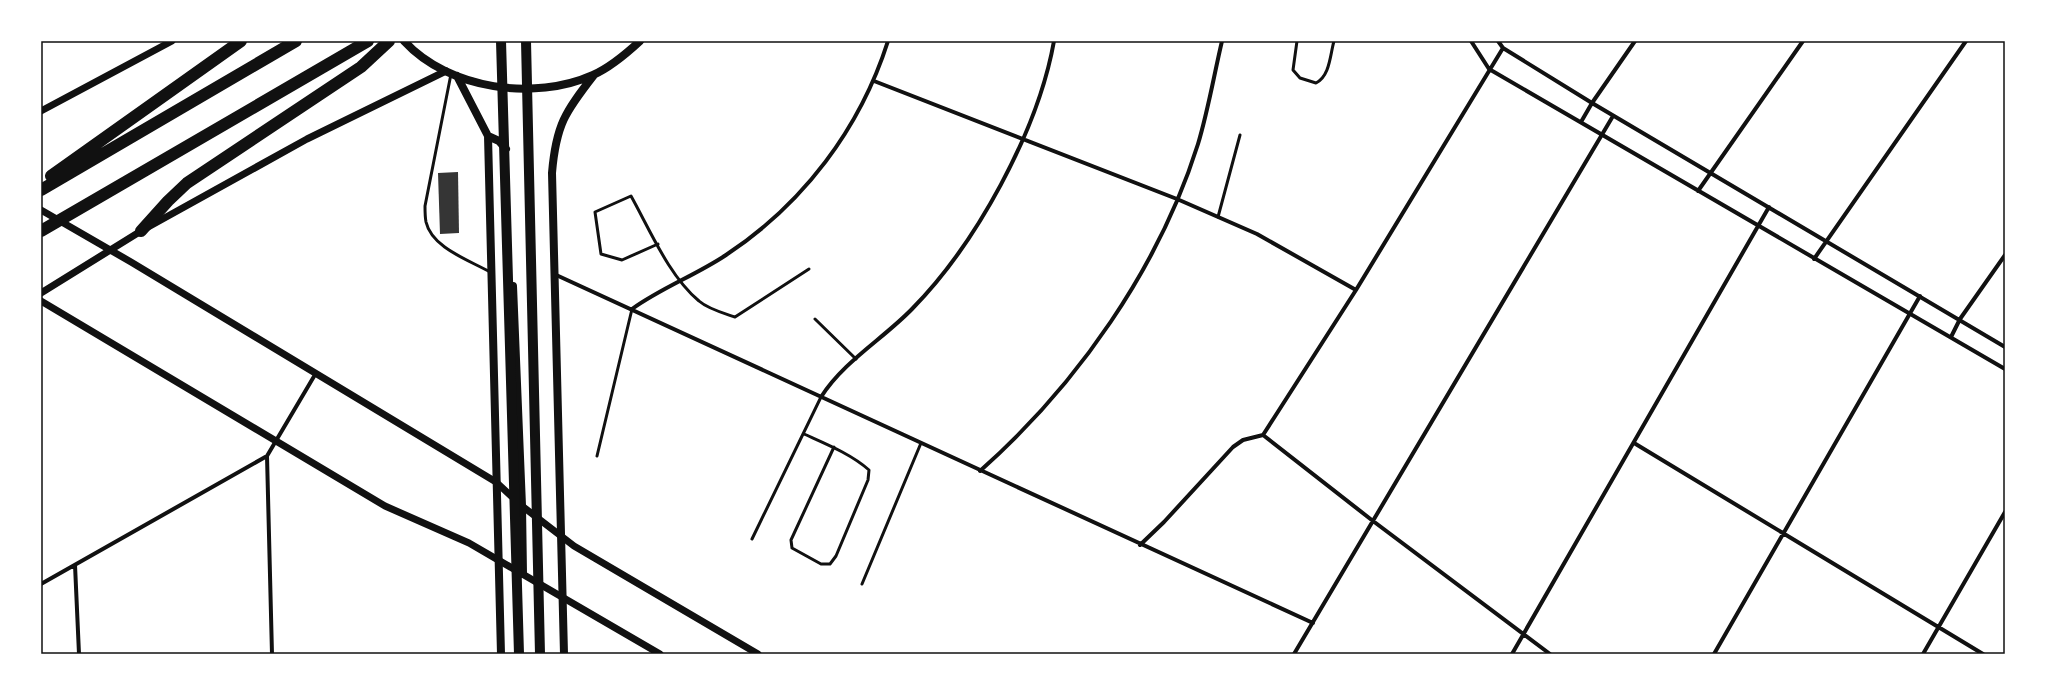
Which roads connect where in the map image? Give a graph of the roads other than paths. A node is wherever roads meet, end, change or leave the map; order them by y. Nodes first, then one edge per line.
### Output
1 (172, 41) edge
2 (241, 41) edge
3 (296, 41) edge
4 (368, 41) edge
5 (389, 41) edge
6 (501, 41) edge
7 (526, 41) edge
8 (640, 41) edge
9 (888, 41) edge
10 (1054, 41) edge
11 (1222, 41) edge
12 (1296, 41) edge
13 (1334, 41) edge
14 (1498, 41) edge
15 (1635, 41) edge
16 (1803, 41) edge
17 (1966, 41) edge
18 (406, 42) edge
19 (1472, 42) edge
20 (1503, 48) junction
21 (1489, 69) junction
22 (451, 73) junction
23 (594, 75) junction
24 (874, 81) junction
25 (1592, 103) junction
26 (41, 110) edge
27 (1613, 116) junction
28 (1581, 122) junction
29 (1240, 135) dead end
30 (1602, 135) junction
31 (488, 136) junction
32 (1023, 138) junction
33 (1711, 173) junction
34 (41, 183) edge
35 (41, 190) edge
36 (1698, 191) junction
37 (1177, 200) junction
38 (1769, 208) junction
39 (41, 210) edge
40 (1218, 218) junction
41 (1757, 226) junction
42 (41, 231) edge
43 (141, 231) junction
44 (1827, 242) junction
45 (658, 244) junction
46 (110, 250) junction
47 (2005, 255) edge
48 (1814, 259) junction
49 (809, 269) dead end
50 (492, 273) junction
51 (554, 274) junction
52 (679, 281) junction
53 (1356, 290) junction
54 (41, 293) edge
55 (1920, 296) junction
56 (41, 301) edge
57 (632, 309) junction
58 (1910, 315) junction
59 (814, 319) dead end
60 (1960, 319) junction
61 (1951, 337) junction
62 (2005, 347) edge
63 (856, 359) junction
64 (2005, 370) edge
65 (316, 373) junction
66 (821, 397) junction
67 (804, 434) junction
68 (1263, 435) junction
69 (276, 440) junction
70 (921, 443) junction
71 (1634, 443) junction
72 (834, 448) junction
73 (267, 456) junction
74 (597, 456) dead end
75 (980, 471) junction
76 (496, 482) junction
77 (522, 506) junction
78 (2005, 512) edge
79 (1373, 521) junction
80 (1784, 534) junction
81 (560, 537) junction
82 (752, 539) dead end
83 (1140, 545) junction
84 (498, 560) junction
85 (75, 565) junction
86 (523, 574) junction
87 (41, 584) edge
88 (862, 584) dead end
89 (562, 598) junction
90 (1313, 622) junction
91 (1938, 628) junction
92 (1524, 635) junction
93 (79, 654) edge
94 (272, 654) edge
95 (501, 654) edge
96 (519, 654) edge
97 (540, 654) edge
98 (564, 654) edge
99 (660, 654) edge
100 (758, 654) edge
101 (1294, 654) edge
102 (1512, 654) edge
103 (1550, 654) edge
104 (1714, 654) edge
105 (1923, 654) edge
106 (1983, 654) edge

1 - 26 street
2 - 34 highway
3 - 35 highway
4 - 42 highway
5 - 43 highway
6 - 96 main road
7 - 97 main road
8 - 23 main road
9 - 24 street
10 - 32 street
11 - 37 street
12 - 13 lane
14 - 20 street
15 - 25 street
16 - 33 street
17 - 44 street
18 - 22 main road
19 - 21 street
20 - 21 street
20 - 25 street
21 - 28 street
21 - 53 street
22 - 23 main road
22 - 31 main road
22 - 43 street
22 - 50 lane
23 - 51 main road
24 - 32 street
24 - 52 street
25 - 27 street
25 - 28 street
27 - 30 street
27 - 33 street
28 - 30 street
29 - 40 lane
30 - 36 street
30 - 79 street
31 - 50 main road
31 - 77 main road
32 - 37 street
32 - 63 street
33 - 36 street
33 - 38 street
36 - 41 street
37 - 40 street
37 - 75 street
38 - 41 street
38 - 44 street
39 - 46 street
40 - 53 street
41 - 48 street
41 - 71 street
43 - 46 street
44 - 48 street
44 - 55 street
45 - 45 lane
45 - 52 lane
46 - 54 street
46 - 65 street
47 - 60 street
48 - 58 street
49 - 52 lane
50 - 76 main road
51 - 57 street
51 - 81 main road
52 - 57 street
53 - 68 street
55 - 58 street
55 - 60 street
56 - 69 street
57 - 66 street
57 - 74 lane
58 - 61 street
58 - 80 street
59 - 63 lane
60 - 61 street
60 - 62 street
61 - 64 street
63 - 66 street
65 - 69 street
65 - 76 street
66 - 67 lane
66 - 70 street
67 - 72 lane
67 - 82 lane
68 - 79 street
68 - 83 street
69 - 73 street
69 - 84 street
70 - 75 street
70 - 88 lane
71 - 80 street
71 - 92 street
72 - 72 lane
73 - 85 street
73 - 94 street
75 - 83 street
76 - 77 street
76 - 84 main road
77 - 81 street
77 - 86 main road
78 - 91 street
79 - 90 street
79 - 92 street
80 - 91 street
80 - 104 street
81 - 89 main road
81 - 100 street
83 - 90 street
84 - 86 street
84 - 95 main road
85 - 87 street
85 - 93 street
86 - 89 street
89 - 98 main road
89 - 99 street
90 - 101 street
91 - 105 street
91 - 106 street
92 - 102 street
92 - 103 street

